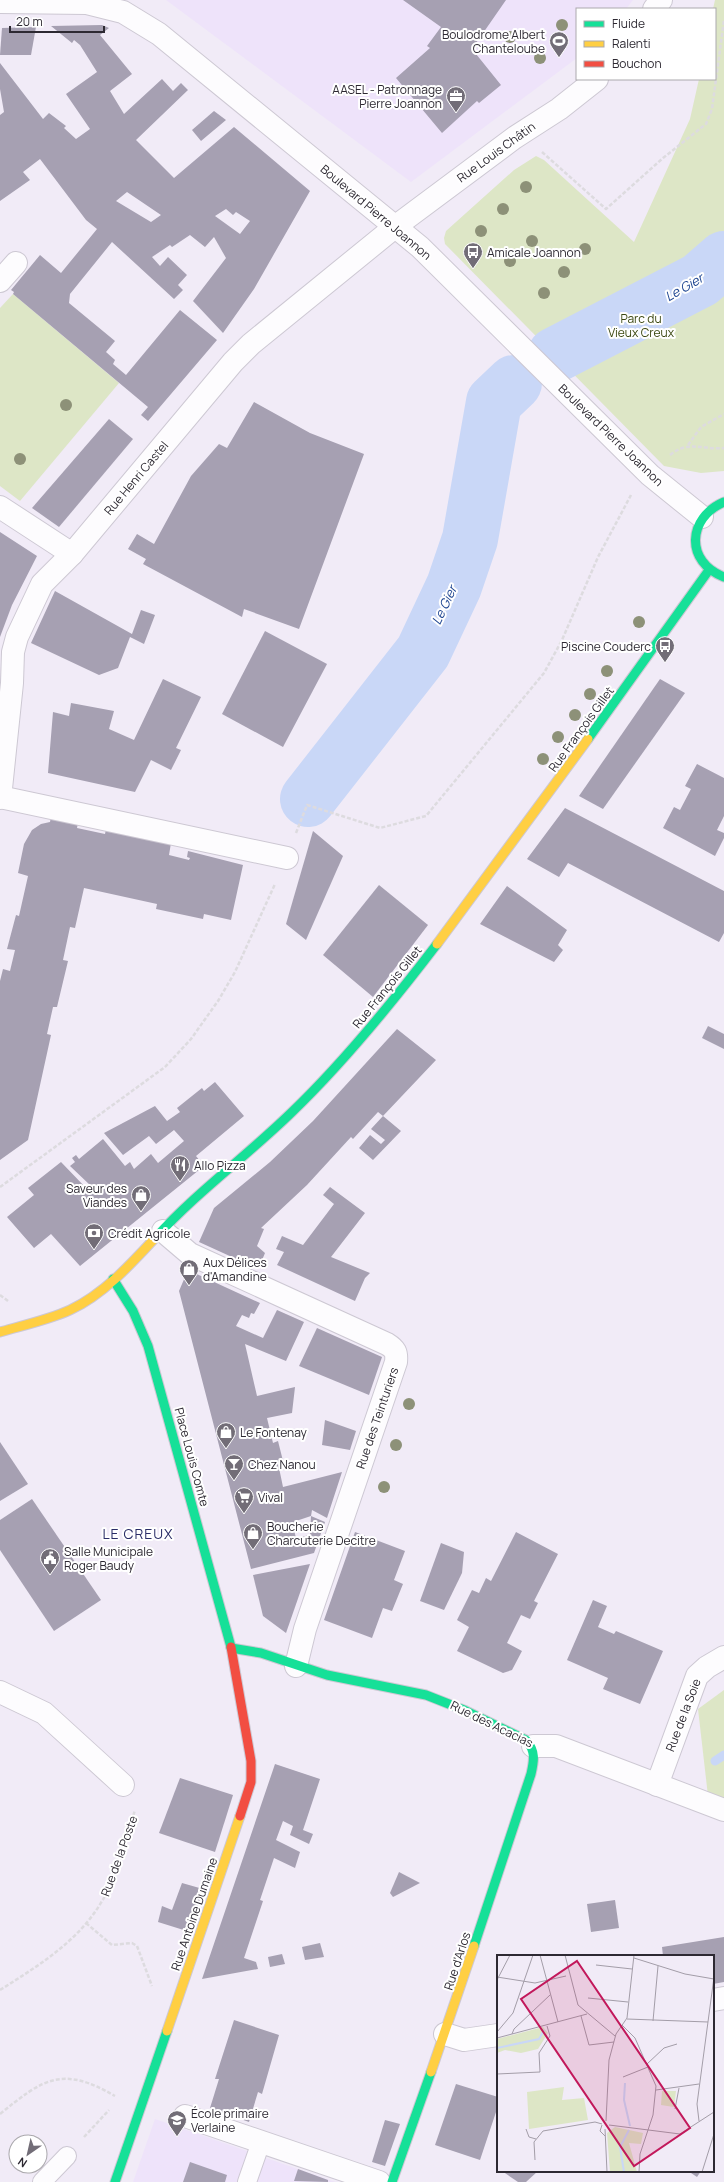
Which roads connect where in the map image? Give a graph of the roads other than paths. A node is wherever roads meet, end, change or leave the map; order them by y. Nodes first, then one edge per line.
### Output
1 (661, 0) edge
2 (0, 2) edge
3 (655, 8) edge
4 (596, 80) edge
5 (396, 226) junction
6 (16, 264) dead end
7 (0, 281) edge
8 (724, 502) edge
9 (0, 507) edge
10 (702, 517) junction
11 (72, 554) junction
12 (709, 570) junction
13 (724, 577) edge
14 (0, 798) edge
15 (287, 858) road end
16 (163, 1231) junction
17 (113, 1279) junction
18 (0, 1332) edge
19 (231, 1648) junction
20 (724, 1657) edge
21 (296, 1666) junction
22 (0, 1692) edge
23 (533, 1746) junction
24 (123, 1785) road end
25 (657, 1785) junction
26 (724, 1810) edge
27 (724, 1998) edge
28 (714, 2000) edge
29 (445, 2034) junction
30 (497, 2035) edge
31 (185, 2116) dead end
32 (261, 2142) junction
33 (67, 2156) road end
34 (42, 2182) edge
35 (115, 2182) edge
36 (247, 2182) edge
37 (379, 2182) edge
38 (392, 2182) edge

1 - 3 street
2 - 5 street, Boulevard Pierre Joannon
4 - 5 street, Rue Louis Châtin
5 - 10 street, Boulevard Pierre Joannon
5 - 11 street, Rue Henri Castel
6 - 7 street
8 - 10 main road
9 - 11 street
10 - 12 main road
11 - 14 street, Rue Henri Castel
12 - 13 main road
12 - 16 main road, Rue François Gillet
14 - 15 street
16 - 17 main road, Rue François Gillet
16 - 21 street, Rue des Teinturiers
17 - 18 main road, Rue François Gillet
17 - 19 main road, Place Louis Comte
19 - 21 main road, Rue des Acacias
19 - 35 main road, Rue Antoine Dumaine
20 - 25 street, Rue de la Soie
21 - 23 main road, Rue des Acacias
22 - 24 street
23 - 25 street, Rue des Acacias
23 - 29 main road, Rue d'Arlos
25 - 26 street, Rue des Acacias
27 - 28 street
29 - 30 street
29 - 38 main road, Rue d'Arlos
31 - 32 street
32 - 36 lane
32 - 37 street
33 - 34 lane

